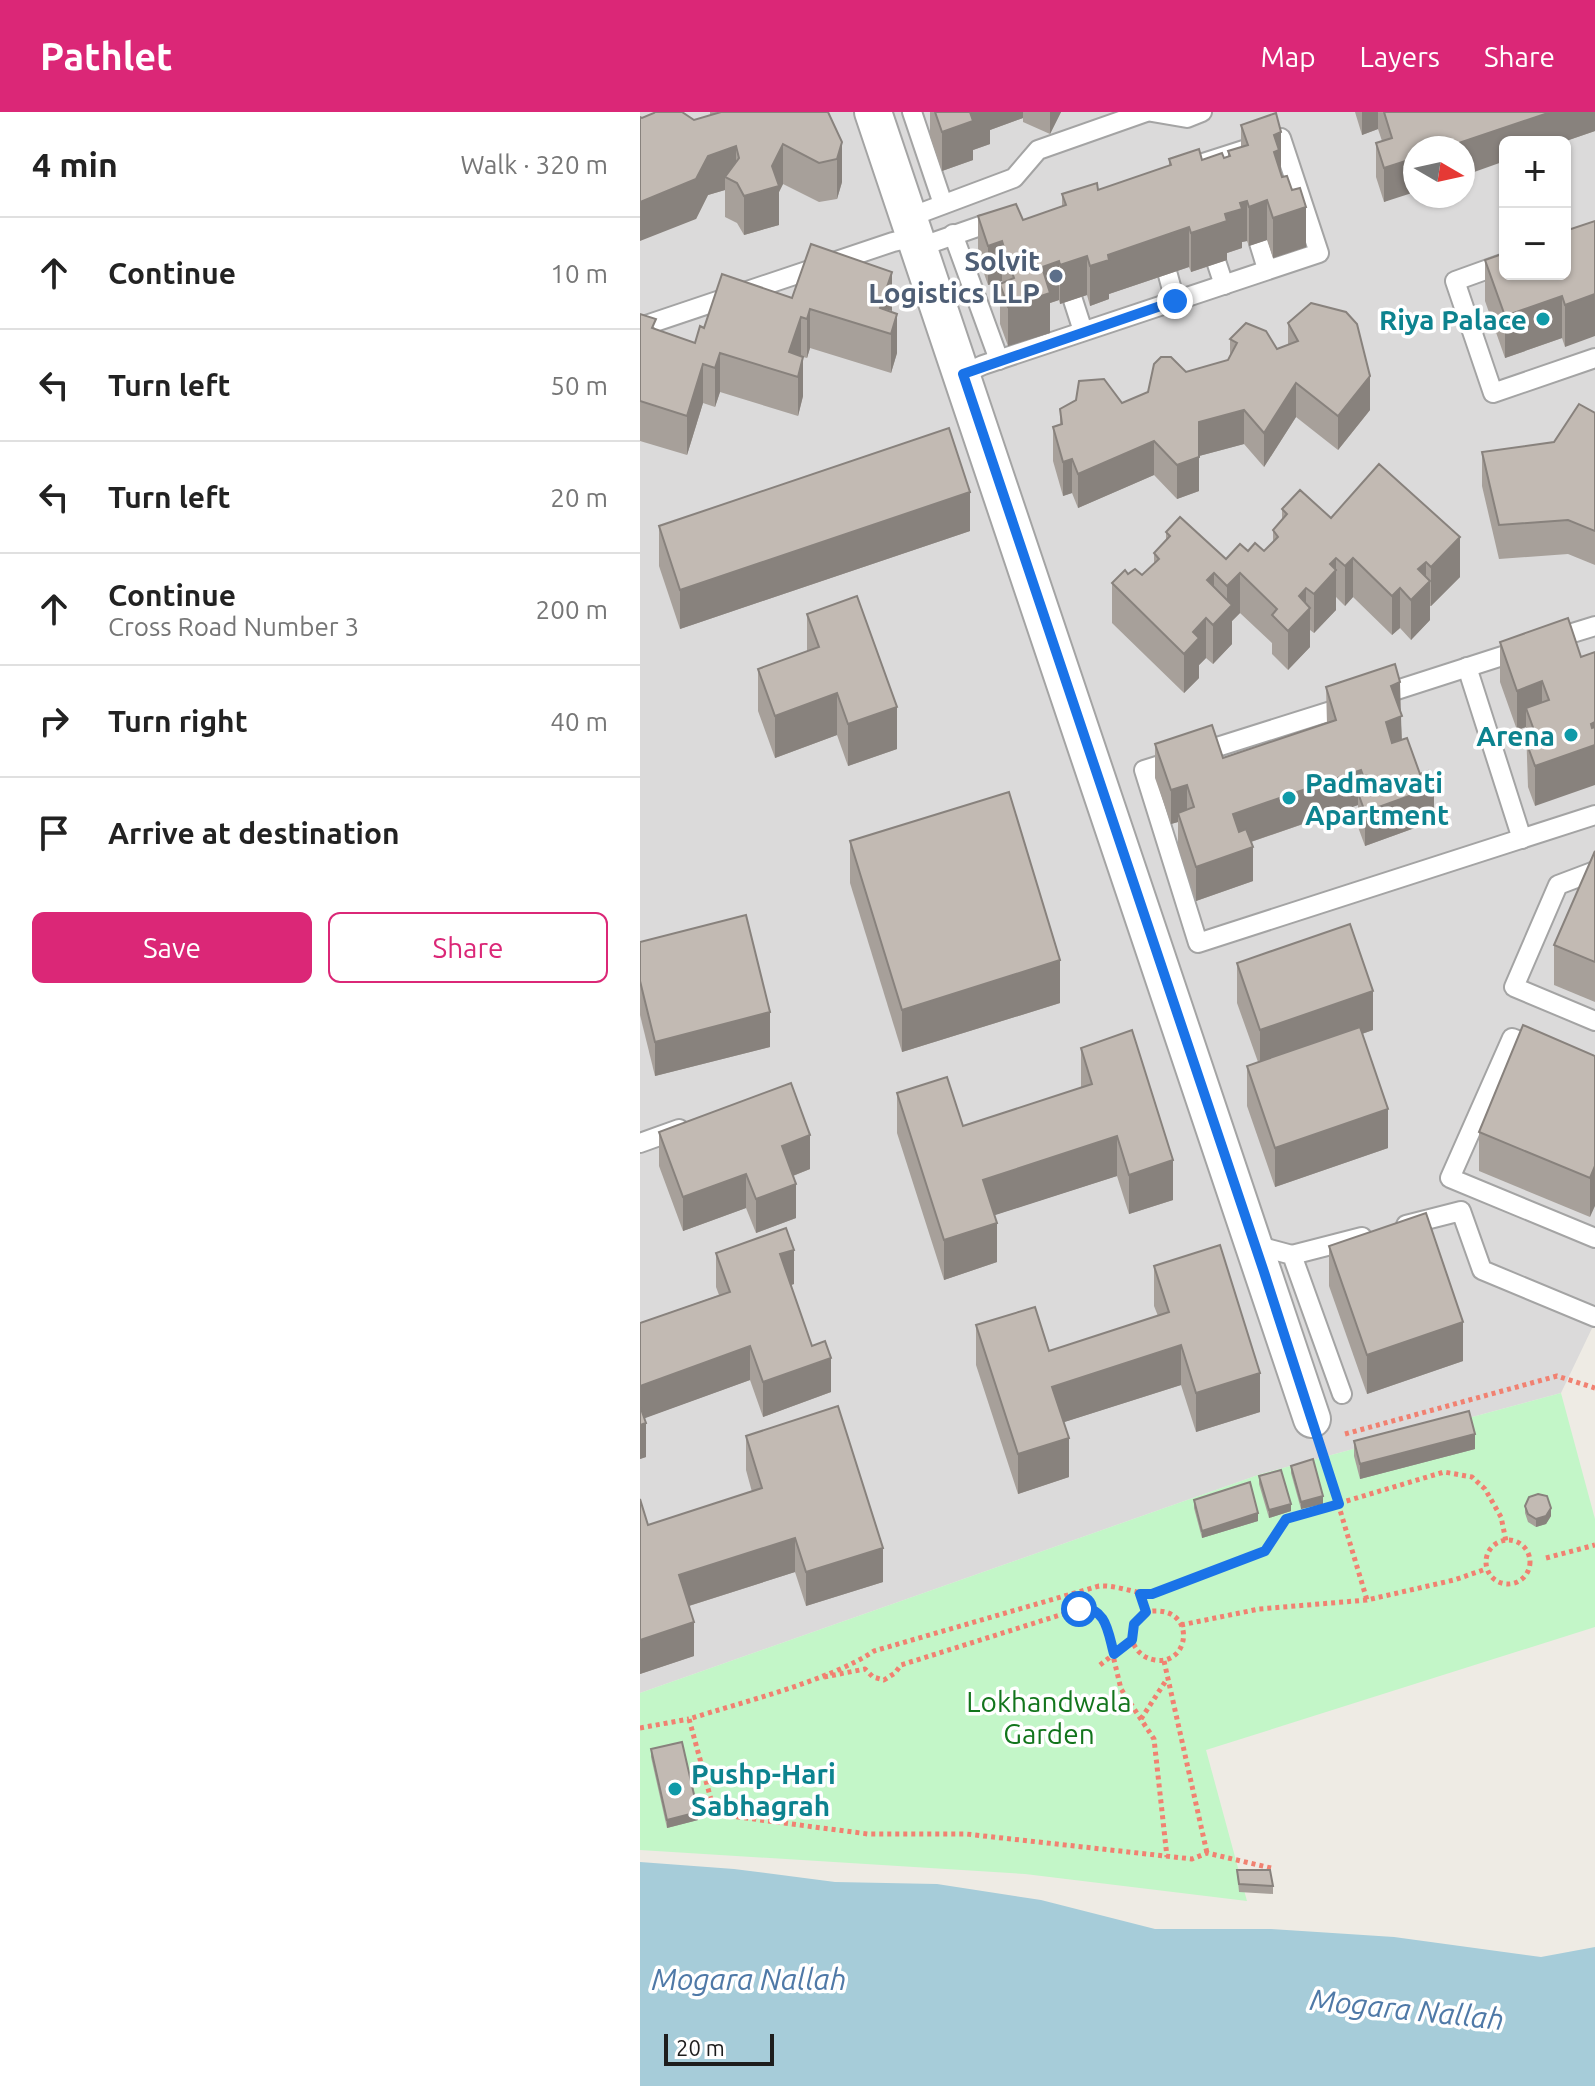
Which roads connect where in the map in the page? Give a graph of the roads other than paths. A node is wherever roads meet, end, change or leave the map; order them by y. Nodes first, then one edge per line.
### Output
1 (873, 112) edge
2 (912, 112) edge
3 (1149, 112) edge
4 (1202, 112) edge
5 (1229, 154) junction
6 (1237, 175) edge
7 (1190, 184) edge
8 (943, 204) junction
9 (1023, 226) edge
10 (1205, 227) edge
11 (925, 234) junction
12 (1259, 243) edge
13 (1499, 265) edge
14 (1267, 269) junction
15 (1168, 275) edge
16 (1224, 285) junction
17 (1073, 300) edge
18 (1175, 301) junction
19 (640, 327) edge
20 (1083, 331) junction
21 (1595, 358) edge
22 (999, 360) junction
23 (963, 374) junction
24 (1595, 626) edge
25 (1467, 667) junction
26 (1595, 815) edge
27 (1522, 839) junction
28 (1595, 871) edge
29 (1595, 1021) edge
30 (1554, 1054) edge
31 (700, 1122) edge
32 (640, 1143) edge
33 (1595, 1238) edge
34 (1255, 1245) junction
35 (1292, 1255) junction
36 (1595, 1317) edge
37 (1342, 1394) dead end
38 (1322, 1428) road end

1 - 11 street
2 - 8 lane
3 - 4 lane
3 - 8 lane
5 - 6 lane
5 - 7 lane
5 - 14 lane
8 - 11 lane
9 - 11 lane
10 - 16 lane
11 - 19 lane
11 - 22 lane
11 - 23 street
12 - 14 lane
13 - 21 lane
14 - 16 lane
15 - 18 lane
16 - 18 lane
17 - 20 lane
18 - 20 lane
20 - 22 lane
22 - 23 lane
23 - 34 street
24 - 25 lane
25 - 27 lane
25 - 27 lane
26 - 27 lane
28 - 29 lane
30 - 33 lane
31 - 32 lane
34 - 35 lane
34 - 38 street
35 - 36 lane
35 - 37 lane

